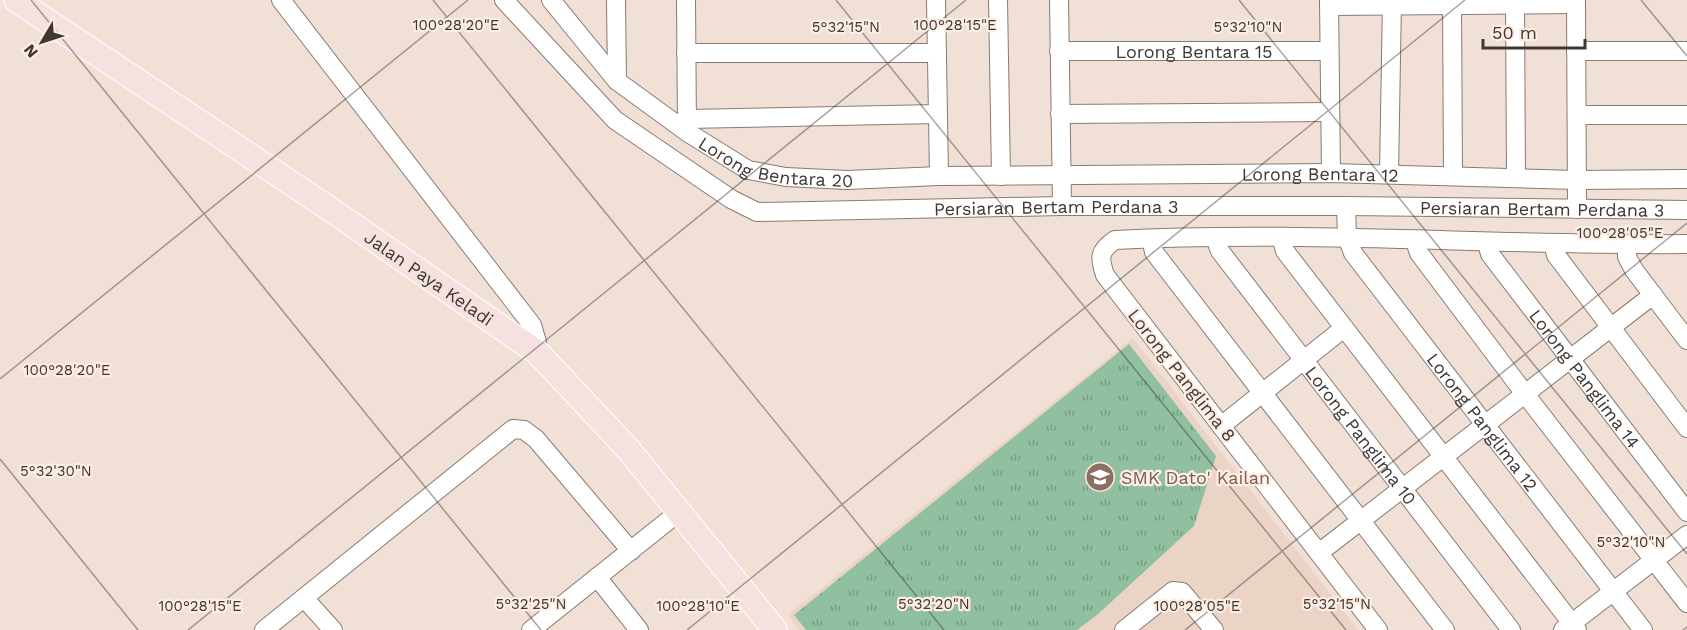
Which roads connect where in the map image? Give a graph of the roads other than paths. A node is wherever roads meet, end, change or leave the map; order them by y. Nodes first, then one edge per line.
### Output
1 (16, 0) edge
2 (282, 0) edge
3 (504, 0) edge
4 (616, 0) edge
5 (686, 0) edge
6 (936, 0) edge
7 (999, 0) edge
8 (1059, 0) edge
9 (553, 1) edge
10 (1452, 2) edge
11 (1515, 2) edge
12 (1576, 2) edge
13 (1329, 3) edge
14 (1392, 3) edge
15 (1059, 51) junction
16 (1329, 51) junction
17 (1576, 51) junction
18 (1687, 51) edge
19 (686, 53) junction
20 (937, 53) junction
21 (617, 81) junction
22 (1330, 112) junction
23 (938, 114) junction
24 (1060, 114) junction
25 (1577, 115) junction
26 (1687, 115) edge
27 (687, 126) junction
28 (1331, 173) junction
29 (1389, 174) junction
30 (939, 176) junction
31 (1001, 176) junction
32 (1061, 176) junction
33 (1453, 176) junction
34 (1516, 178) junction
35 (1687, 179) edge
36 (1577, 180) junction
37 (1062, 206) junction
38 (1346, 206) junction
39 (1577, 209) junction
40 (1687, 210) edge
41 (1281, 237) junction
42 (1347, 237) junction
43 (1215, 238) junction
44 (1151, 239) junction
45 (1415, 241) junction
46 (1487, 243) junction
47 (1554, 244) junction
48 (1687, 244) edge
49 (1626, 245) junction
50 (1653, 295) junction
51 (1611, 327) junction
52 (1344, 328) junction
53 (1687, 340) edge
54 (537, 353) junction
55 (1570, 359) junction
56 (1304, 360) junction
57 (1262, 393) junction
58 (1525, 394) junction
59 (1485, 425) junction
60 (1221, 426) junction
61 (1687, 428) edge
62 (1443, 457) junction
63 (1402, 489) junction
64 (679, 512) junction
65 (1687, 512) edge
66 (1361, 521) junction
67 (1687, 535) edge
68 (631, 551) junction
69 (1320, 552) junction
70 (1654, 560) junction
71 (597, 577) junction
72 (1613, 591) junction
73 (304, 598) junction
74 (1687, 603) edge
75 (1570, 628) edge
76 (264, 630) edge
77 (333, 630) edge
78 (531, 630) edge
79 (639, 630) edge
80 (775, 630) edge
81 (1124, 630) edge
82 (1214, 630) edge
83 (1378, 630) edge
84 (1445, 630) edge
85 (1511, 630) edge
86 (1643, 630) edge

1 - 54 main road, Jalan Paya Keladi
2 - 54 street
3 - 37 street, Persiaran Bertam Perdana 3
4 - 21 street
5 - 19 street
6 - 20 street
7 - 31 street
8 - 15 street
9 - 21 street, Lorong Bentara 20
10 - 11 street
10 - 14 street
10 - 33 street
11 - 12 street
11 - 34 street
12 - 17 street
13 - 14 street
13 - 16 street
14 - 29 street
15 - 16 street, Lorong Bentara 15
15 - 24 street
16 - 22 street
17 - 18 street
17 - 25 street
19 - 20 street
19 - 27 street
20 - 23 street
21 - 27 street, Lorong Bentara 20
22 - 24 street
22 - 28 street
23 - 27 street
23 - 30 street
24 - 32 street
25 - 26 street
25 - 36 street
27 - 30 street, Lorong Bentara 20
28 - 29 street, Lorong Bentara 12
28 - 32 street, Lorong Bentara 12
29 - 33 street, Lorong Bentara 12
30 - 31 street, Lorong Bentara 20
31 - 32 street, Lorong Bentara 20
32 - 37 street
33 - 34 street, Lorong Bentara 12
34 - 36 street, Lorong Bentara 12
35 - 36 street, Lorong Bentara 12
36 - 39 street
37 - 38 street, Persiaran Bertam Perdana 3
38 - 39 street, Persiaran Bertam Perdana 3
38 - 42 street, Lorong Panglima 12
39 - 40 street, Persiaran Bertam Perdana 3
41 - 42 street
41 - 43 street
41 - 52 street
42 - 45 street
42 - 59 street, Lorong Panglima 12
43 - 44 street
43 - 56 street, Lorong Panglima 10
44 - 57 street
44 - 60 street, Lorong Panglima 8
45 - 46 street
45 - 58 street
46 - 47 street
46 - 55 street, Lorong Panglima 14
47 - 49 street
47 - 51 street
48 - 49 street
49 - 50 street
50 - 51 street
50 - 53 street
51 - 55 street
51 - 61 street
52 - 56 street
52 - 62 street
54 - 64 main road, Jalan Paya Keladi
55 - 58 street
55 - 65 street, Lorong Panglima 14
56 - 57 street
56 - 63 street, Lorong Panglima 10
57 - 60 street
57 - 66 street
58 - 59 street
58 - 70 street
59 - 62 street
59 - 72 street, Lorong Panglima 12
60 - 69 street, Lorong Panglima 8
62 - 63 street
62 - 75 street
63 - 66 street
63 - 85 street, Lorong Panglima 10
64 - 68 street
64 - 80 main road, Jalan Paya Keladi
66 - 69 street
66 - 84 street
67 - 70 street
68 - 71 street
68 - 73 street
69 - 83 street, Lorong Panglima 8
70 - 72 street
70 - 74 street
71 - 78 street
71 - 79 street
72 - 75 street
72 - 86 street, Lorong Panglima 12
73 - 76 street
73 - 77 street
81 - 82 street

